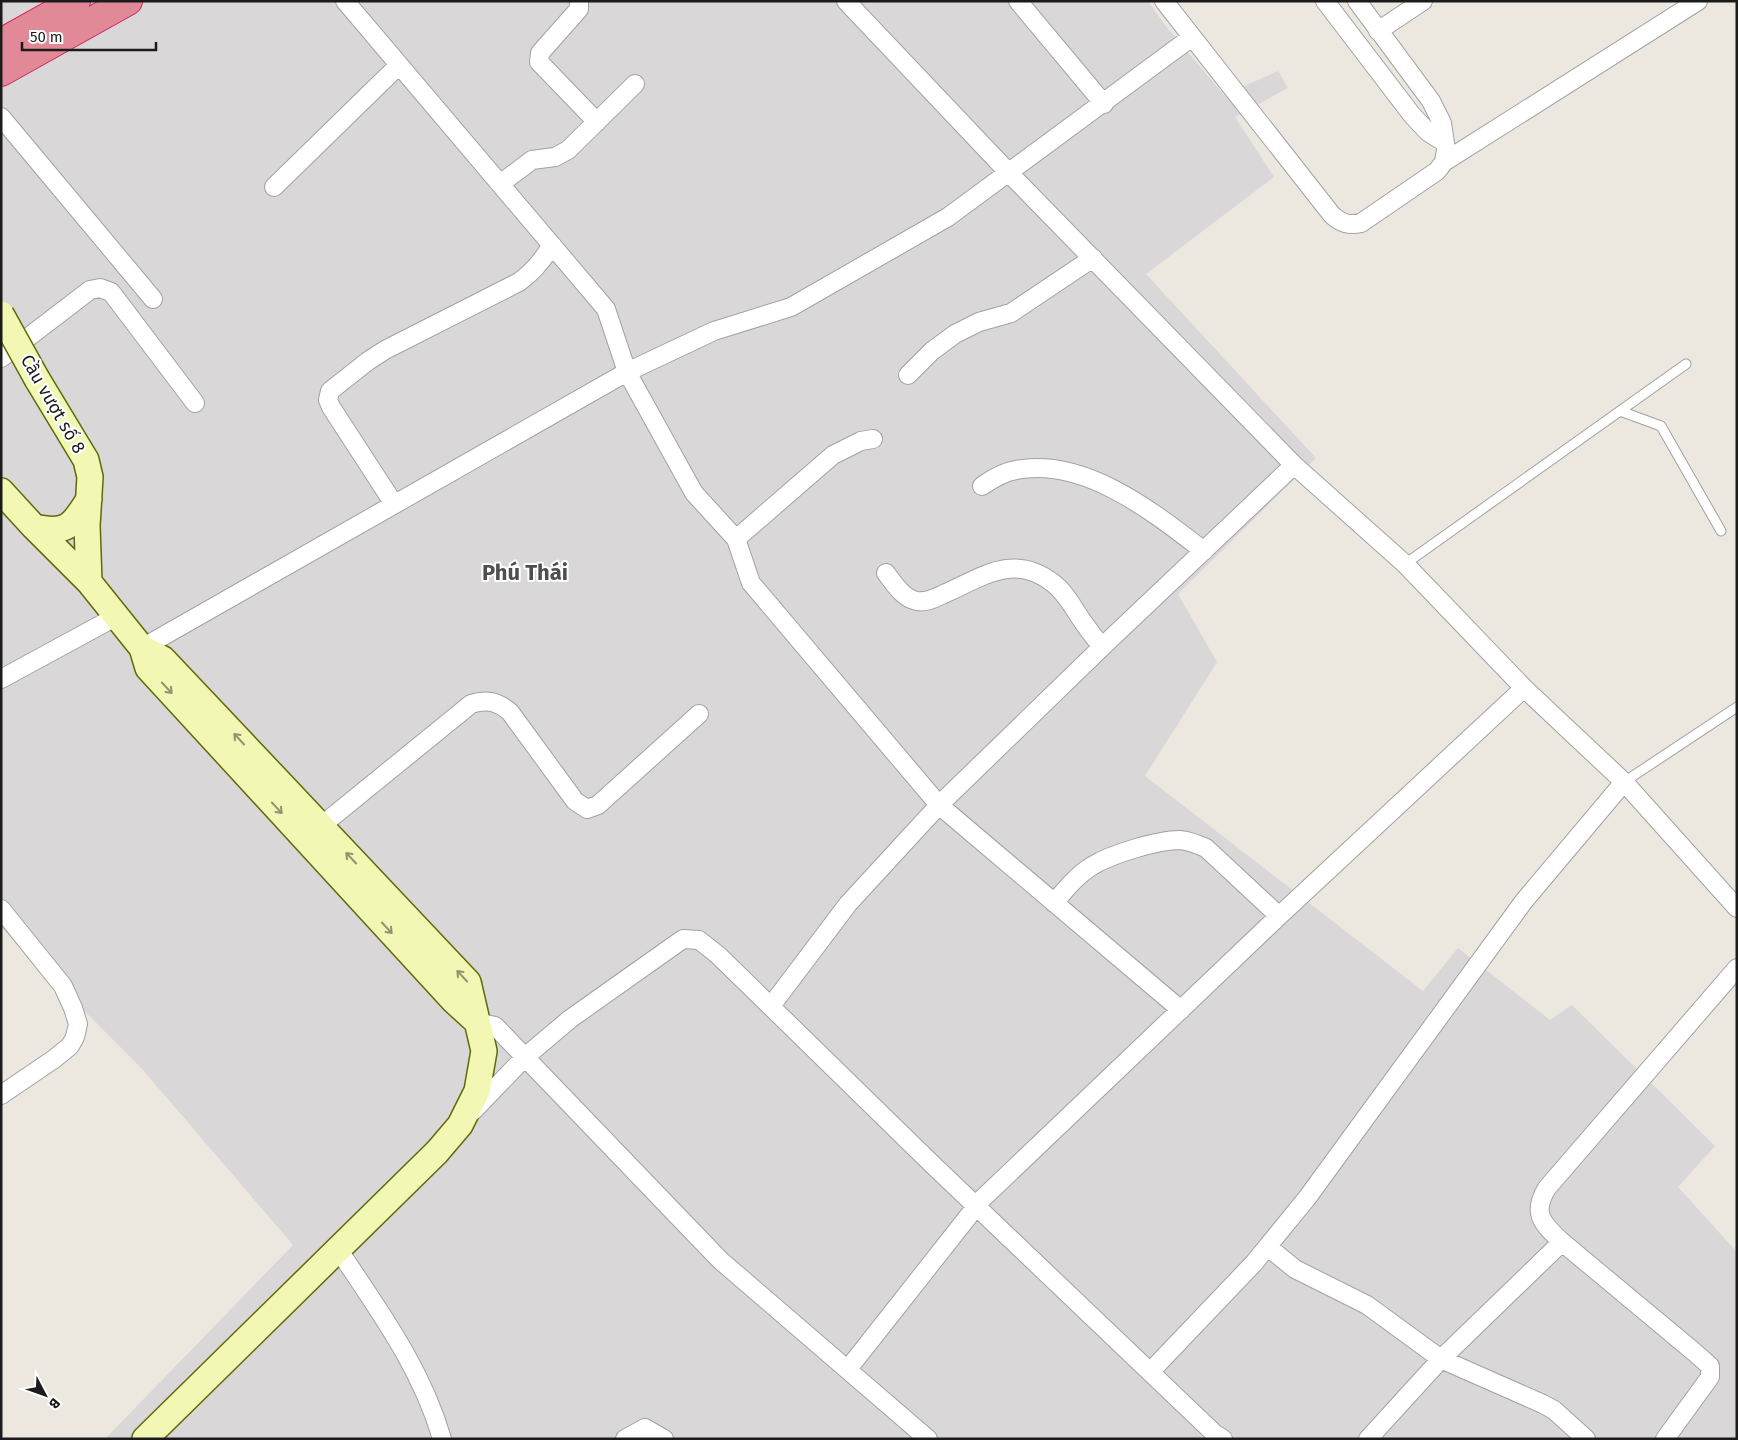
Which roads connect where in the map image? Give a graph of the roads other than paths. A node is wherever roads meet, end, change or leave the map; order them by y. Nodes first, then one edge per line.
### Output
1 (76, 1) edge
2 (128, 1) edge
3 (345, 1) edge
4 (579, 1) edge
5 (846, 1) edge
6 (1018, 1) edge
7 (1164, 1) edge
8 (1325, 1) edge
9 (1356, 1) edge
10 (1423, 1) edge
11 (1698, 1) edge
12 (1378, 31) junction
13 (1192, 37) junction
14 (1, 44) edge
15 (399, 65) junction
16 (1, 72) edge
17 (635, 84) dead end
18 (1104, 104) junction
19 (1, 117) edge
20 (597, 122) junction
21 (1444, 142) junction
22 (1444, 162) junction
23 (1009, 173) junction
24 (500, 184) junction
25 (274, 188) dead end
26 (552, 245) junction
27 (1093, 258) junction
28 (153, 299) dead end
29 (1, 314) edge
30 (1, 358) edge
31 (1686, 364) dead end
32 (626, 372) junction
33 (908, 375) dead end
34 (195, 403) dead end
35 (1620, 411) junction
36 (873, 439) dead end
37 (1294, 465) junction
38 (982, 486) dead end
39 (1, 490) edge
40 (89, 499) junction
41 (394, 504) junction
42 (34, 527) junction
43 (1721, 531) dead end
44 (736, 539) junction
45 (1204, 551) junction
46 (1405, 564) junction
47 (886, 573) dead end
48 (89, 582) junction
49 (117, 616) junction
50 (1102, 647) junction
51 (142, 648) junction
52 (1, 679) edge
53 (1524, 688) junction
54 (1737, 707) edge
55 (699, 714) dead end
56 (1624, 782) junction
57 (939, 805) junction
58 (322, 826) junction
59 (1054, 904) junction
60 (1737, 908) edge
61 (1, 909) edge
62 (1279, 916) junction
63 (1737, 968) edge
64 (771, 1006) junction
65 (1181, 1010) junction
66 (476, 1022) junction
67 (525, 1057) junction
68 (1, 1095) edge
69 (460, 1125) junction
70 (977, 1206) junction
71 (1562, 1242) junction
72 (1268, 1247) junction
73 (338, 1249) junction
74 (1442, 1359) junction
75 (848, 1369) junction
76 (1150, 1372) junction
77 (1216, 1437) edge
78 (145, 1439) edge
79 (442, 1439) edge
80 (625, 1439) edge
81 (664, 1439) edge
82 (928, 1439) edge
83 (1368, 1439) edge
84 (1586, 1439) edge
85 (1665, 1439) edge

1 - 14 highway
2 - 16 highway
3 - 15 street
4 - 20 street
5 - 23 street
6 - 18 street
7 - 13 street
8 - 21 street
9 - 12 street
10 - 12 street
11 - 22 street
12 - 21 street
13 - 18 street
13 - 22 street
15 - 24 street
15 - 25 street
17 - 20 street
18 - 23 street
19 - 28 street
20 - 24 street
21 - 22 street
23 - 27 street
23 - 32 street
24 - 26 street
26 - 32 street
26 - 41 street
27 - 33 street
27 - 37 street
29 - 40 street, Cầu vượt số 8, bridge
30 - 34 street
31 - 35 lane
32 - 41 street
32 - 44 street
35 - 43 lane
35 - 46 lane
36 - 44 street
37 - 45 street
37 - 46 street
38 - 45 street
39 - 42 street
40 - 42 street
40 - 48 street, Cầu vượt số 8
41 - 51 street
42 - 48 street
44 - 57 street
45 - 50 street
46 - 53 street
47 - 50 street
48 - 49 street
49 - 51 street
49 - 52 street
50 - 57 street
58 -> 51 street
51 -> 66 street
53 - 56 street
53 - 62 street
54 - 56 lane
55 - 58 street
56 - 60 street
56 - 72 street
57 - 59 street
57 - 64 street
66 -> 58 street
59 - 62 street
59 - 65 street
61 - 68 street
62 - 65 street
63 - 71 street
64 - 67 street
64 - 70 street
65 - 70 street
66 - 67 street
66 - 69 street
67 - 69 street
67 - 75 street
69 - 73 street
70 - 75 street
70 - 76 street
71 - 74 street
71 - 85 street
72 - 74 street
72 - 76 street
73 - 78 street
73 - 79 street
74 - 83 street
74 - 84 street
75 - 82 street
76 - 77 street
80 - 81 street

